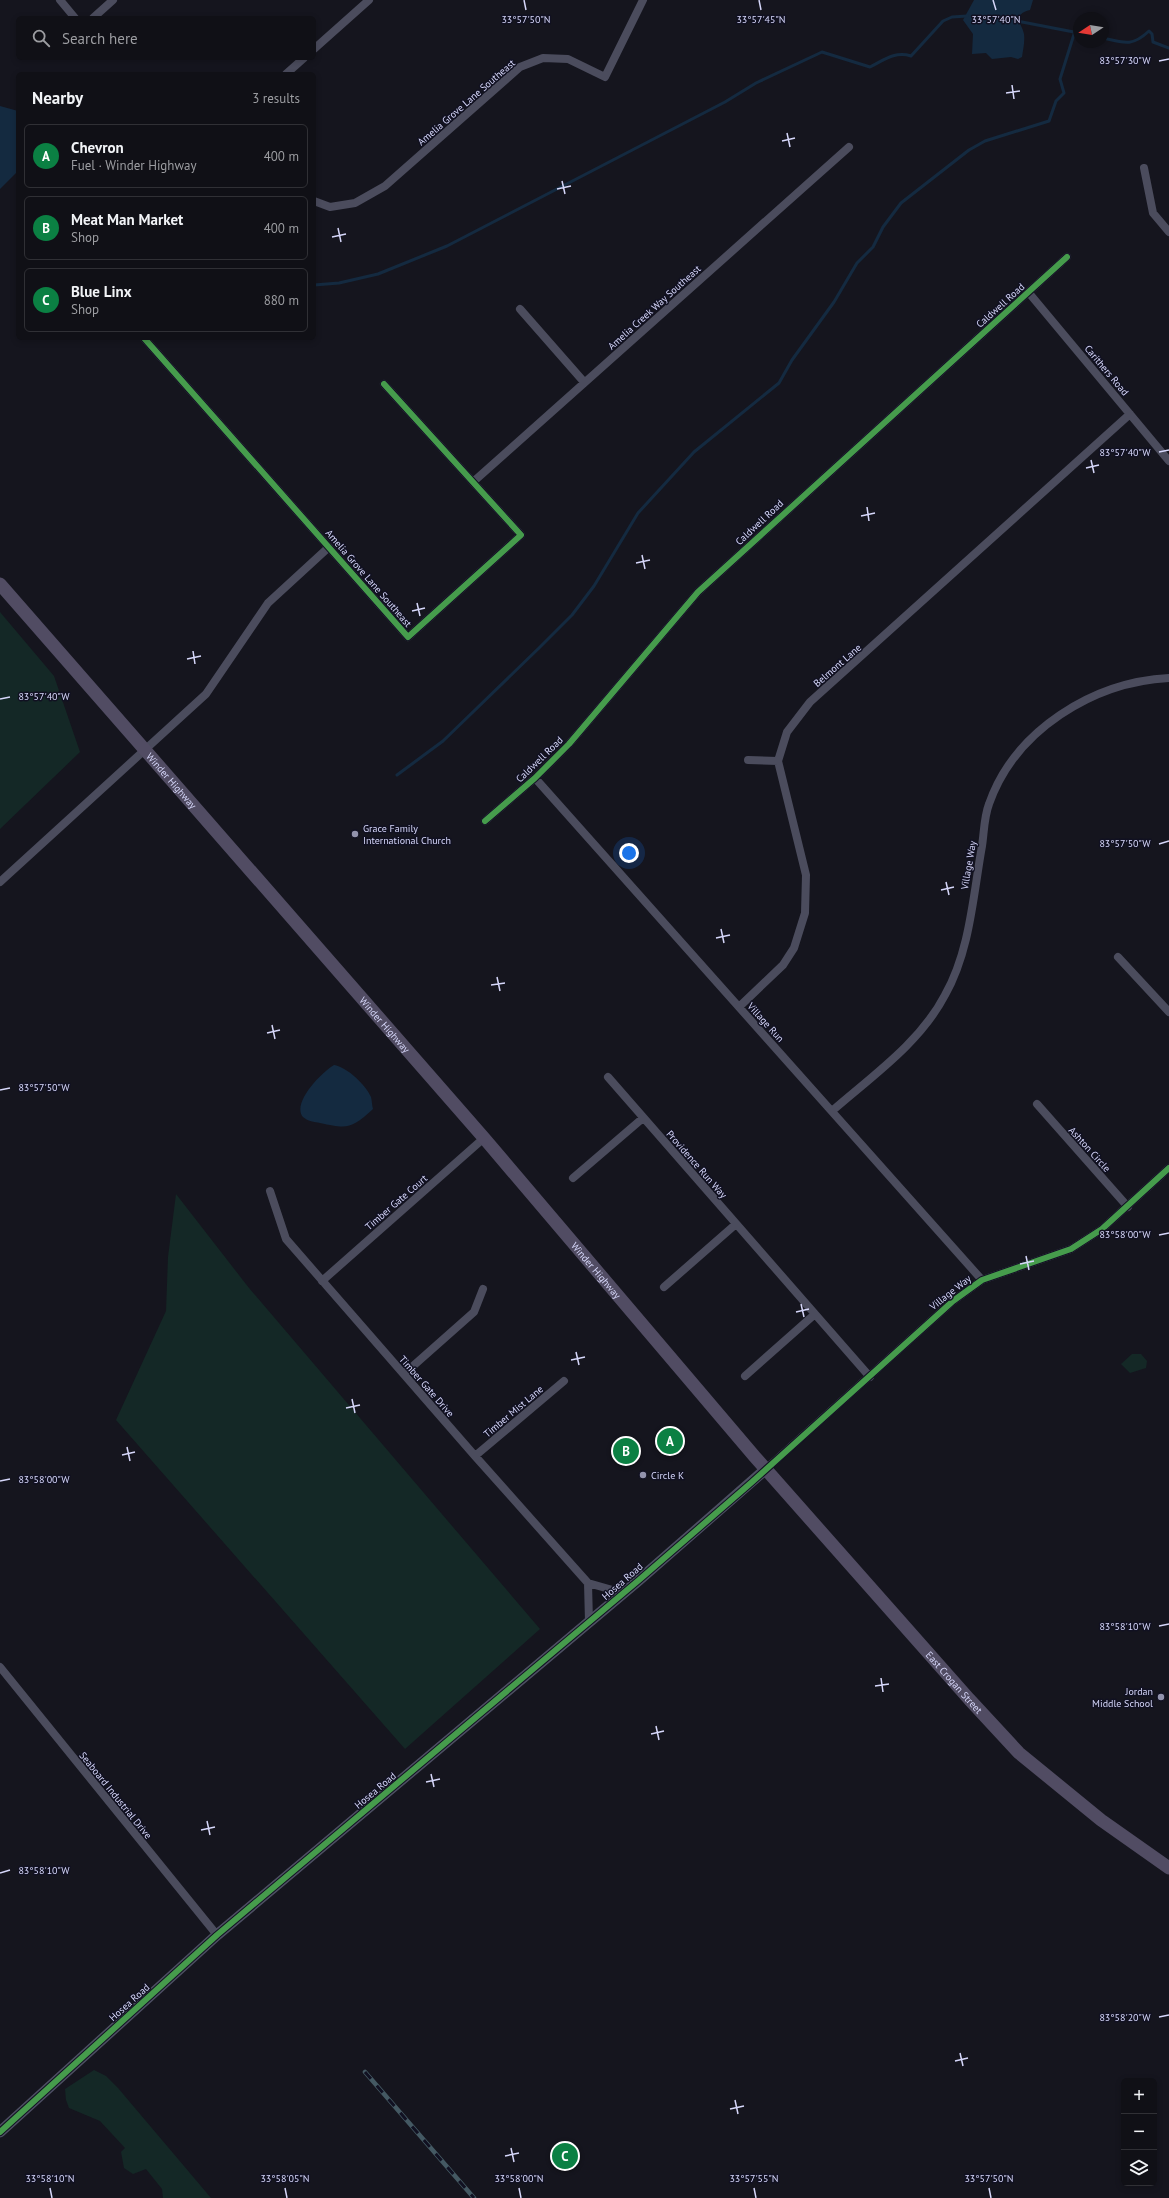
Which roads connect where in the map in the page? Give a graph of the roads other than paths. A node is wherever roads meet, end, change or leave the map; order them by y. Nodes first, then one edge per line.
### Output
1 (60, 0) edge
2 (113, 0) edge
3 (369, 0) edge
4 (643, 0) edge
5 (73, 16) edge
6 (95, 16) edge
7 (316, 47) edge
8 (302, 60) edge
9 (288, 72) edge
10 (849, 147) dead end
11 (1144, 168) dead end
12 (316, 203) edge
13 (1169, 232) edge
14 (1067, 257) dead end
15 (1029, 293) junction
16 (520, 309) dead end
17 (146, 340) edge
18 (584, 382) junction
19 (384, 384) dead end
20 (1130, 414) junction
21 (1169, 461) edge
22 (473, 482) junction
23 (329, 547) junction
24 (0, 584) edge
25 (1169, 678) edge
26 (146, 751) junction
27 (748, 760) dead end
28 (778, 761) junction
29 (535, 778) junction
30 (485, 821) dead end
31 (0, 882) edge
32 (1118, 957) dead end
33 (739, 1007) junction
34 (1169, 1012) edge
35 (608, 1077) dead end
36 (1037, 1104) dead end
37 (832, 1111) junction
38 (643, 1118) junction
39 (484, 1138) junction
40 (1169, 1168) edge
41 (574, 1178) dead end
42 (270, 1191) dead end
43 (1128, 1207) junction
44 (736, 1224) junction
45 (982, 1280) junction
46 (322, 1281) junction
47 (664, 1287) dead end
48 (483, 1289) dead end
49 (815, 1314) junction
50 (404, 1374) junction
51 (744, 1376) dead end
52 (870, 1377) junction
53 (564, 1382) dead end
54 (476, 1456) junction
55 (766, 1469) junction
56 (588, 1583) junction
57 (623, 1593) junction
58 (589, 1622) junction
59 (0, 1667) edge
60 (1169, 1868) edge
61 (217, 1935) junction
62 (0, 2132) edge

1 - 5 street
2 - 6 street
3 - 7 street
4 - 12 street, Amelia Grove Lane Southeast
8 - 9 street
10 - 18 street, Amelia Creek Way Southeast
11 - 13 street
14 - 15 street, Caldwell Road
15 - 20 street, Carithers Road
15 - 29 street, Caldwell Road
16 - 18 street
17 - 23 street, Amelia Grove Lane Southeast
18 - 22 street, Amelia Creek Way Southeast
19 - 22 street, Amelia Grove Lane Southeast
20 - 21 street, Carithers Road
20 - 28 street, Belmont Lane
22 - 23 street, Amelia Grove Lane Southeast
23 - 26 street
24 - 26 main road, Winder Highway
25 - 37 street, Village Way
26 - 31 street
26 - 39 main road, Winder Highway
27 - 28 street
28 - 33 street
29 - 30 street, Caldwell Road
29 - 33 street, Village Run
32 - 34 street
33 - 37 street, Village Run
35 - 38 street, Providence Run Way
36 - 43 street, Ashton Circle
37 - 45 street, Village Run
38 - 41 street
38 - 44 street, Providence Run Way
39 - 46 street, Timber Gate Court
39 - 55 main road, Winder Highway
40 - 43 street, Village Way
42 - 46 street, Timber Gate Drive
43 - 45 street, Village Way
44 - 47 street
44 - 49 street, Providence Run Way
45 - 52 street, Village Way
46 - 50 street, Timber Gate Drive
48 - 50 street
49 - 51 street
49 - 52 street, Providence Run Way
50 - 54 street, Timber Gate Drive
52 - 55 street, Village Way
53 - 54 street, Timber Mist Lane
54 - 56 street, Timber Gate Drive
55 - 57 street, Hosea Road
55 - 60 main road, East Crogan Street
56 - 57 street
56 - 58 street
57 - 58 street, Hosea Road
58 - 61 street, Hosea Road
59 - 61 street, Seaboard Industrial Drive
61 - 62 street, Hosea Road

